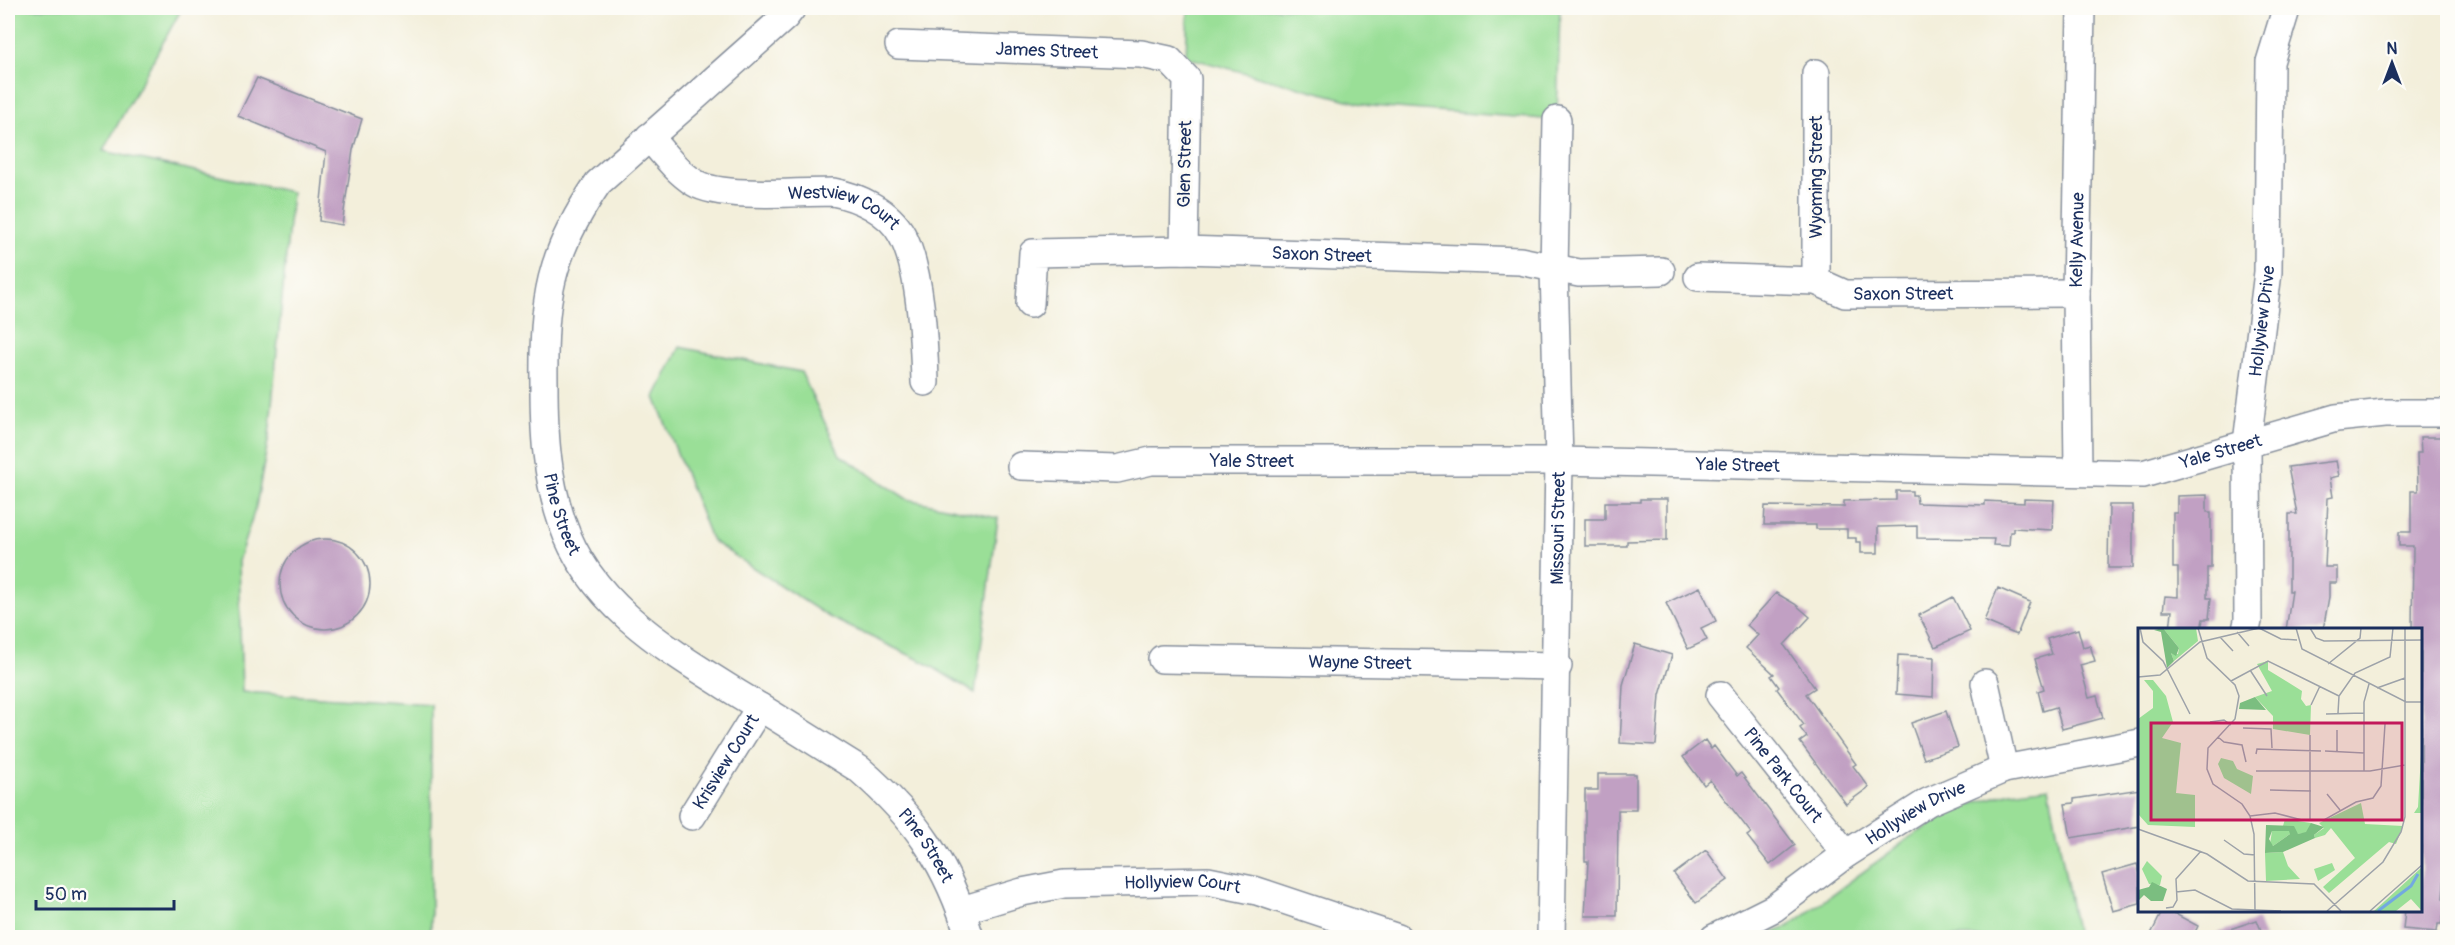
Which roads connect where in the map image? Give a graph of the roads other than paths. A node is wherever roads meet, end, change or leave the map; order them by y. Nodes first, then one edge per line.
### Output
1 (2081, 8) edge
2 (784, 10) edge
3 (2285, 13) dead end
4 (899, 45) dead end
5 (1816, 73) dead end
6 (1187, 79) joint
7 (1557, 120) dead end
8 (649, 137) junction
9 (1184, 250) junction
10 (1554, 268) junction
11 (1661, 271) dead end
12 (1698, 277) dead end
13 (1816, 280) junction
14 (2076, 292) junction
15 (1030, 304) dead end
16 (925, 382) dead end
17 (2448, 412) edge
18 (2247, 443) junction
19 (1559, 461) junction
20 (1021, 466) dead end
21 (2078, 472) junction
22 (2246, 628) edge
23 (1162, 659) dead end
24 (1557, 666) junction
25 (1985, 683) dead end
26 (1720, 695) dead end
27 (760, 707) junction
28 (2138, 743) edge
29 (2004, 768) junction
30 (692, 816) dead end
31 (1846, 854) junction
32 (962, 910) junction
33 (970, 938) edge
34 (1398, 938) edge
35 (1551, 938) edge
36 (1714, 938) edge

1 - 14 street, Kelly Avenue
2 - 8 street, Pine Street
3 - 18 street, Hollyview Drive
4 - 6 street, James Street
5 - 13 street, Wyoming Street
6 - 9 street, Glen Street
7 - 10 street, Missouri Street
8 - 16 street, Westview Court
8 - 27 street, Pine Street
9 - 10 street, Saxon Street
9 - 15 street, Saxon Street
10 - 11 street, Saxon Street
10 - 19 street, Missouri Street
12 - 13 street, Saxon Street
13 - 14 street, Saxon Street
14 - 21 street, Kelly Avenue
17 - 18 street, Yale Street
18 - 21 street, Yale Street
18 - 22 street, Hollyview Drive
19 - 20 street, Yale Street
19 - 21 street, Yale Street
19 - 24 street, Missouri Street
23 - 24 street, Wayne Street
24 - 35 street, Missouri Street
25 - 29 street
26 - 31 street, Pine Park Court
27 - 30 street, Krisview Court
27 - 32 street, Pine Street
28 - 29 street, Hollyview Drive
29 - 31 street, Hollyview Drive
31 - 36 street, Hollyview Drive
32 - 33 street, Pine Street
32 - 34 street, Hollyview Court

